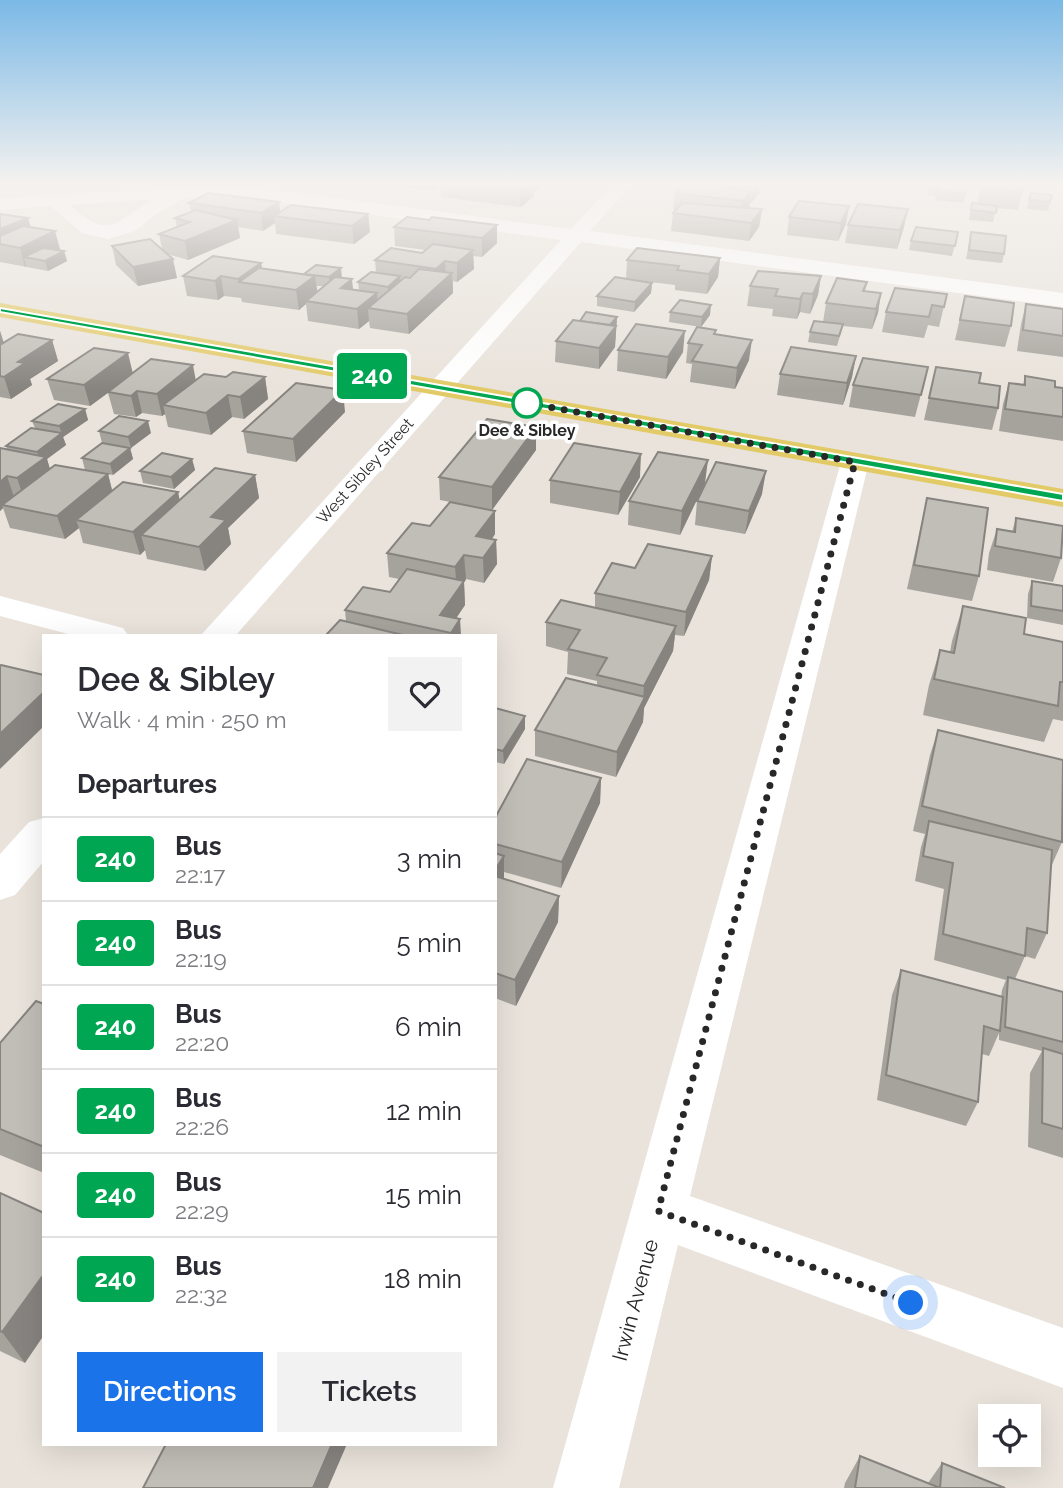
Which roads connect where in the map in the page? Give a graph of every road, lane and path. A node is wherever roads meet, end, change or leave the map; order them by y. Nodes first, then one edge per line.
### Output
1 (561, 251) edge
2 (699, 251) edge
3 (1063, 300) edge
4 (0, 310) edge
5 (440, 388) junction
6 (855, 462) junction
7 (1063, 498) edge
8 (0, 606) edge
9 (107, 634) edge
10 (219, 634) edge
11 (42, 835) edge
12 (0, 883) edge
13 (658, 1211) junction
14 (1063, 1358) edge
15 (586, 1488) edge

1 - 5 street, West Sibley Street
2 - 3 street
4 - 5 main road
5 - 6 main road
5 - 10 street, West Sibley Street
6 - 7 main road
6 - 13 street, Irwin Avenue
8 - 9 street
11 - 12 street
13 - 14 street
13 - 15 street, Irwin Avenue

